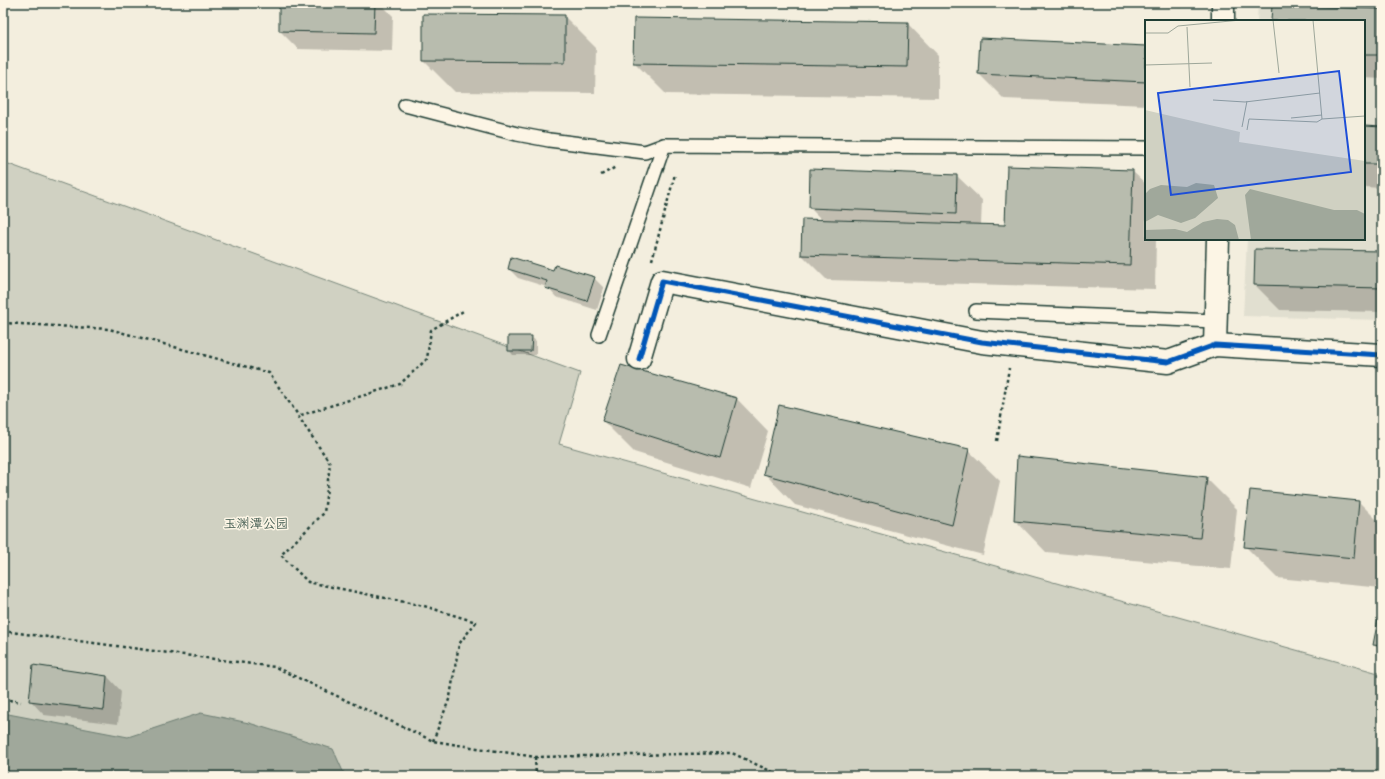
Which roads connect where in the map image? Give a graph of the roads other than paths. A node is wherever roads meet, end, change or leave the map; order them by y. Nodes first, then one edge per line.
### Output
1 (1223, 3) edge
2 (1223, 20) edge
3 (405, 105) dead end
4 (664, 145) junction
5 (1145, 148) edge
6 (1218, 240) edge
7 (976, 310) dead end
8 (1216, 321) junction
9 (599, 335) dead end
10 (1215, 345) junction
11 (1382, 355) edge
12 (639, 359) dead end

1 - 2 street
3 - 4 lane
4 - 5 lane
4 - 9 lane
6 - 8 street
7 - 8 lane
8 - 10 street
10 - 11 street
10 - 12 street

